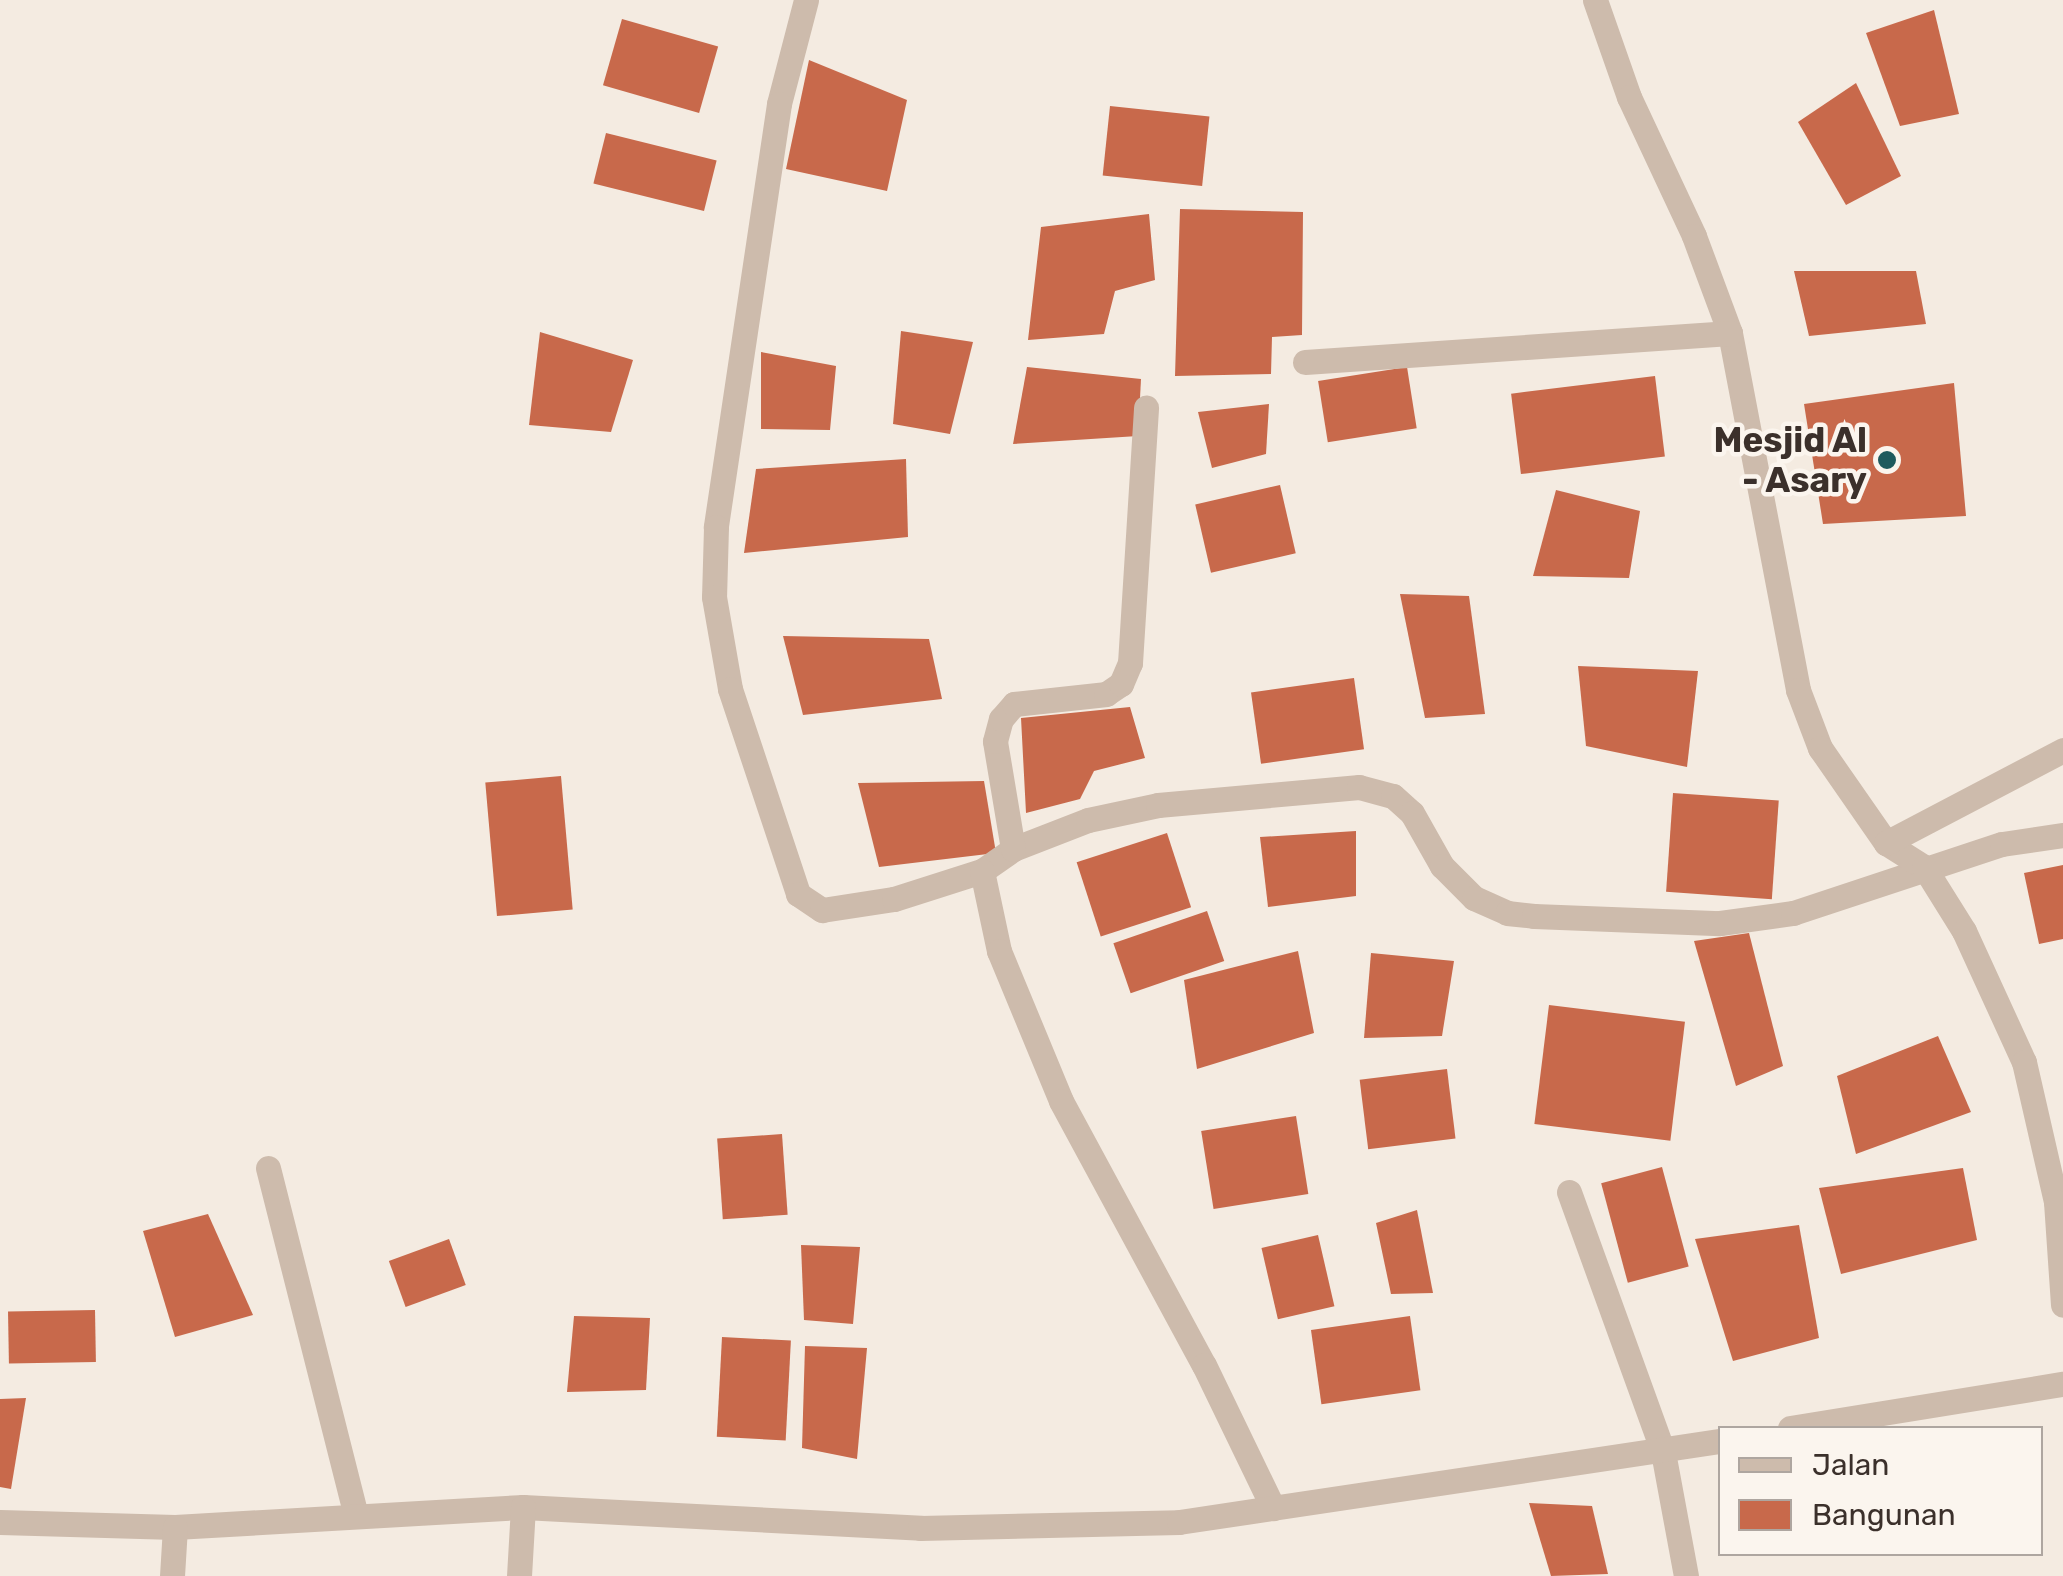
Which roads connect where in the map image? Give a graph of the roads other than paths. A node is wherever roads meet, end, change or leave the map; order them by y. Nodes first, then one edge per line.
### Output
1 (806, 0) edge
2 (1595, 0) edge
3 (1730, 333) junction
4 (1306, 362) dead end
5 (1146, 408) dead end
6 (2063, 750) edge
7 (2063, 835) edge
8 (1886, 843) junction
9 (1014, 849) junction
10 (1924, 867) junction
11 (982, 872) junction
12 (268, 1168) dead end
13 (1569, 1192) dead end
14 (2060, 1202) edge
15 (2063, 1304) edge
16 (2063, 1384) edge
17 (1802, 1426) edge
18 (1718, 1441) edge
19 (1663, 1452) junction
20 (523, 1506) junction
21 (1273, 1508) junction
22 (354, 1512) junction
23 (0, 1522) edge
24 (176, 1527) junction
25 (172, 1576) edge
26 (518, 1576) edge
27 (1686, 1576) edge

1 - 11 street
2 - 3 street
3 - 4 street
3 - 8 street
5 - 9 street
6 - 8 street
7 - 10 street
8 - 10 street
9 - 10 street
9 - 11 street
10 - 14 street
11 - 21 street
12 - 22 street
13 - 19 street
14 - 15 street
16 - 17 street
18 - 19 street
19 - 21 street
19 - 27 street
20 - 21 street
20 - 22 street
20 - 26 street
22 - 24 street
23 - 24 street
24 - 25 street

